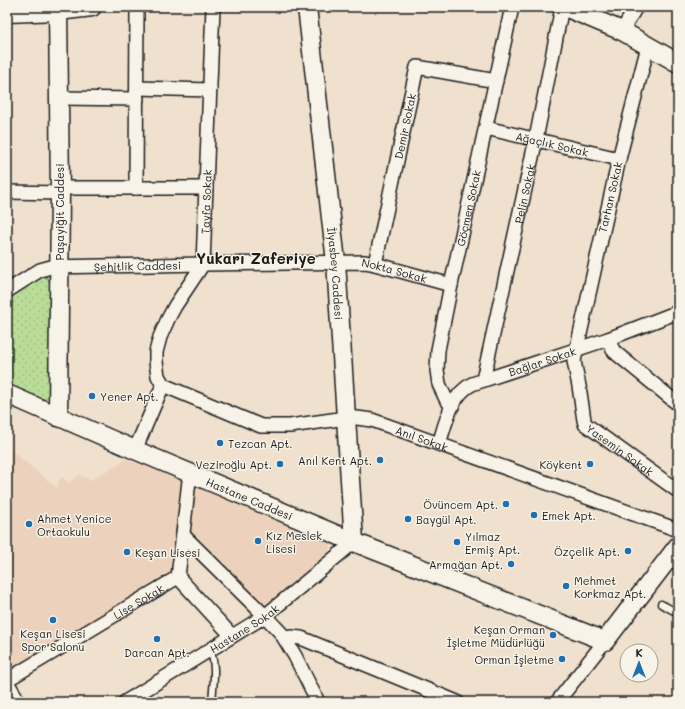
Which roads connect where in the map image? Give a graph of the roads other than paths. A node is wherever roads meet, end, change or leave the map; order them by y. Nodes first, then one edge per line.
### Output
1 (92, 7) edge
2 (137, 7) edge
3 (213, 7) edge
4 (307, 7) edge
5 (512, 7) edge
6 (562, 7) edge
7 (565, 7) edge
8 (636, 7) edge
9 (58, 9) edge
10 (7, 13) edge
11 (622, 31) junction
12 (648, 46) junction
13 (678, 63) edge
14 (496, 81) junction
15 (210, 90) junction
16 (137, 93) junction
17 (59, 98) junction
18 (486, 128) junction
19 (536, 139) junction
20 (619, 159) junction
21 (136, 188) junction
22 (206, 188) junction
23 (60, 190) junction
24 (7, 192) edge
25 (336, 262) junction
26 (203, 264) junction
27 (375, 264) junction
28 (59, 267) junction
29 (451, 284) junction
30 (7, 290) edge
31 (678, 301) edge
32 (676, 313) edge
33 (608, 339) junction
34 (576, 350) junction
35 (483, 380) junction
36 (163, 385) junction
37 (7, 394) edge
38 (7, 399) edge
39 (678, 404) edge
40 (452, 406) junction
41 (58, 417) junction
42 (346, 418) junction
43 (439, 444) junction
44 (135, 450) junction
45 (189, 475) junction
46 (678, 491) edge
47 (678, 530) edge
48 (183, 535) junction
49 (351, 544) junction
50 (675, 555) edge
51 (178, 577) junction
52 (661, 604) dead end
53 (678, 613) edge
54 (265, 616) junction
55 (232, 636) junction
56 (286, 639) junction
57 (603, 643) junction
58 (210, 650) junction
59 (7, 680) edge
60 (7, 687) edge
61 (16, 702) edge
62 (127, 702) edge
63 (212, 702) edge
64 (318, 702) edge
65 (457, 702) edge
66 (557, 702) edge

1 - 9 main road
2 - 16 street
3 - 15 street, Tayfa Sokak
4 - 25 main road, İlyasbey Caddesi
5 - 14 street, Göçmen Sokak
6 - 19 street, Pelin Sokak
7 - 11 main road
8 - 11 street
9 - 10 main road
9 - 17 main road, Paşayiğit Caddesi
11 - 12 main road
12 - 13 main road
12 - 20 street, Tarhan Sokak
14 - 18 street, Göçmen Sokak
14 - 27 street, Demir Sokak
15 - 16 street
15 - 22 street, Tayfa Sokak
16 - 17 street
16 - 21 street
17 - 23 main road, Paşayiğit Caddesi
18 - 19 street, Ağaçlık Sokak
18 - 29 street, Göçmen Sokak
19 - 20 street, Ağaçlık Sokak
19 - 35 street, Pelin Sokak
20 - 34 street, Tarhan Sokak
21 - 22 street
21 - 23 street
22 - 26 street, Tayfa Sokak
23 - 24 street
23 - 28 main road, Paşayiğit Caddesi
25 - 26 street, Şehitlik Caddesi
25 - 27 street, Nokta Sokak
25 - 42 main road, İlyasbey Caddesi
26 - 28 street, Şehitlik Caddesi
26 - 36 street
27 - 29 street, Nokta Sokak
28 - 30 street, Şehitlik Caddesi
28 - 41 main road, Paşayiğit Caddesi
29 - 40 street, Göçmen Sokak
31 - 32 street
32 - 33 street, Bağlar Sokak
33 - 34 street, Bağlar Sokak
33 - 39 street
34 - 35 street, Bağlar Sokak
34 - 46 street, Yasemin Sokak
35 - 40 street, Bağlar Sokak
36 - 42 street, Anıl Sokak
36 - 44 street
37 - 41 main road, Hastane Caddesi
38 - 45 main road, Hastane Caddesi
40 - 43 street, Bağlar Sokak
41 - 44 main road, Hastane Caddesi
42 - 43 street, Anıl Sokak
42 - 49 main road, İlyasbey Caddesi
43 - 47 street, Anıl Sokak
44 - 45 main road, Hastane Caddesi
45 - 48 street
45 - 49 main road, Hastane Caddesi
48 - 51 street
48 - 54 street
49 - 54 street, Hastane Sokak
49 - 57 main road, Hastane Caddesi
50 - 57 main road
51 - 55 street
51 - 59 street, Lise Sokak
52 - 53 lane
54 - 55 street, Hastane Sokak
54 - 56 street
55 - 58 street, Hastane Sokak
56 - 64 street
56 - 65 street
57 - 66 street
58 - 62 street, Hastane Sokak
58 - 63 lane
60 - 61 main road

